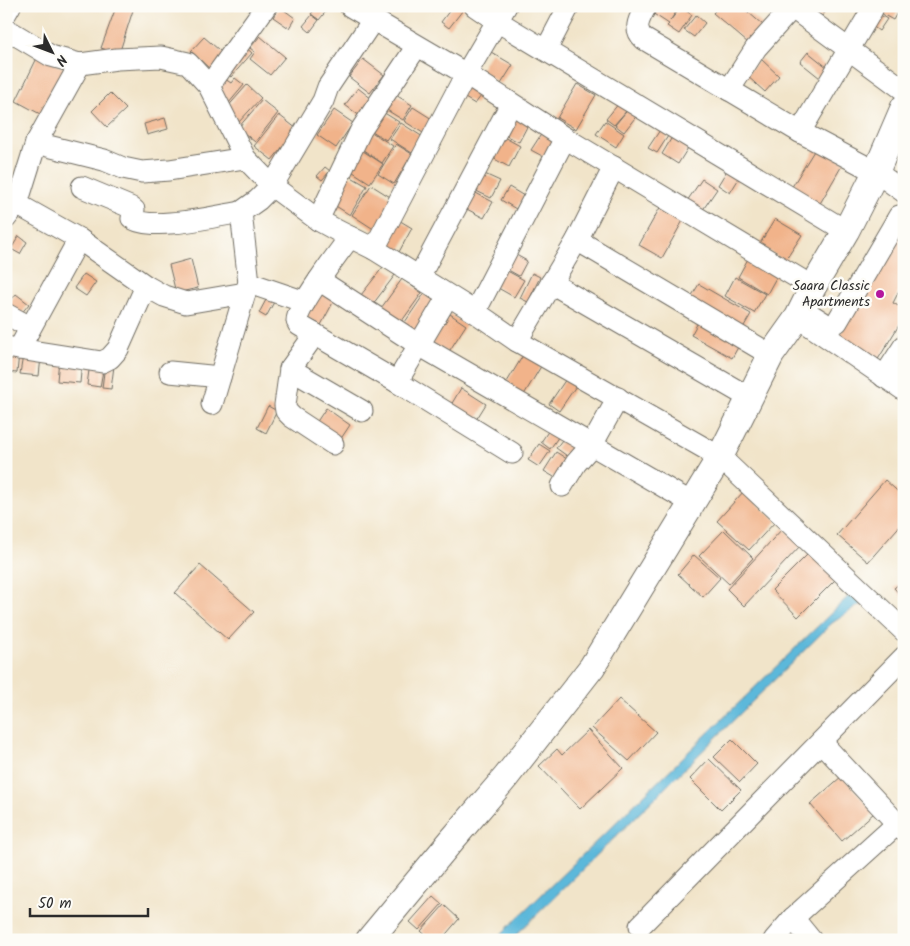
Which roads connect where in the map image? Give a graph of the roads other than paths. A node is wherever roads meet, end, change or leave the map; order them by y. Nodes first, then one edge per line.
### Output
1 (10, 6) edge
2 (266, 6) edge
3 (350, 6) edge
4 (475, 6) edge
5 (569, 6) edge
6 (646, 6) edge
7 (872, 6) edge
8 (791, 7) edge
9 (6, 13) edge
10 (501, 14) edge
11 (373, 20) junction
12 (6, 29) edge
13 (417, 46) junction
14 (848, 49) junction
15 (546, 50) junction
16 (80, 64) junction
17 (466, 74) junction
18 (208, 86) junction
19 (729, 90) junction
20 (904, 90) edge
21 (512, 104) junction
22 (904, 107) edge
23 (800, 132) junction
24 (564, 138) junction
25 (36, 143) junction
26 (245, 158) junction
27 (614, 168) junction
28 (876, 172) junction
29 (82, 186) dead end
30 (272, 186) junction
31 (904, 192) edge
32 (10, 207) edge
33 (241, 212) junction
34 (904, 215) edge
35 (318, 220) junction
36 (846, 231) junction
37 (350, 237) junction
38 (79, 239) junction
39 (577, 240) junction
40 (374, 249) junction
41 (419, 277) junction
42 (319, 280) junction
43 (551, 283) junction
44 (146, 286) junction
45 (247, 288) junction
46 (448, 296) junction
47 (304, 302) junction
48 (804, 304) junction
49 (475, 312) junction
50 (6, 314) edge
51 (30, 327) junction
52 (315, 334) junction
53 (518, 341) junction
54 (420, 345) junction
55 (904, 346) edge
56 (13, 348) edge
57 (771, 355) junction
58 (290, 368) junction
59 (170, 372) dead end
60 (220, 377) junction
61 (884, 377) junction
62 (397, 382) junction
63 (904, 390) edge
64 (618, 398) junction
65 (750, 398) junction
66 (212, 404) dead end
67 (362, 411) dead end
68 (333, 444) dead end
69 (592, 445) junction
70 (512, 453) dead end
71 (720, 457) junction
72 (562, 486) dead end
73 (692, 503) junction
74 (904, 631) edge
75 (904, 657) edge
76 (821, 742) junction
77 (900, 828) edge
78 (793, 918) junction
79 (640, 926) dead end
80 (369, 940) edge
81 (774, 940) edge
82 (811, 940) edge

1 - 9 street
2 - 18 street
3 - 11 street
4 - 10 street
5 - 15 street
6 - 19 street
7 - 14 street
8 - 14 street
8 - 19 street
10 - 15 street
10 - 17 street
11 - 13 street
11 - 30 street
12 - 16 street
13 - 17 street
13 - 35 street
14 - 20 street
14 - 23 street
15 - 36 street
16 - 18 street
16 - 25 street
17 - 21 street
17 - 40 street
18 - 26 street
19 - 23 street
21 - 24 street
21 - 41 street
22 - 28 main road
23 - 28 street
24 - 27 street
24 - 49 street
25 - 26 street
25 - 32 street
26 - 30 street
27 - 39 street
27 - 48 street
28 - 31 street
28 - 36 main road
29 - 33 street
30 - 33 street
30 - 35 street
32 - 38 street
33 - 45 street
34 - 48 street
35 - 37 street
36 - 48 main road
37 - 40 street
37 - 42 street
38 - 44 street
38 - 51 street
39 - 43 street
39 - 57 street
40 - 41 street
41 - 46 street
42 - 47 street
42 - 54 street
43 - 53 street
43 - 65 street
44 - 45 street
44 - 56 street
45 - 47 street
45 - 60 street
46 - 49 street
46 - 54 street
47 - 52 street
48 - 57 main road
48 - 61 street
49 - 53 street
50 - 51 street
51 - 56 street
52 - 58 street
52 - 62 street
53 - 64 street
54 - 62 street
54 - 69 street
55 - 61 street
57 - 65 main road
58 - 67 street
58 - 68 street
59 - 60 street
60 - 66 street
61 - 63 street
62 - 70 street
64 - 69 street
64 - 71 street
65 - 71 main road
69 - 72 street
69 - 73 street
71 - 73 main road
71 - 74 street
73 - 80 main road
75 - 76 street
76 - 77 street
76 - 79 street
77 - 78 street
78 - 81 street
78 - 82 street

